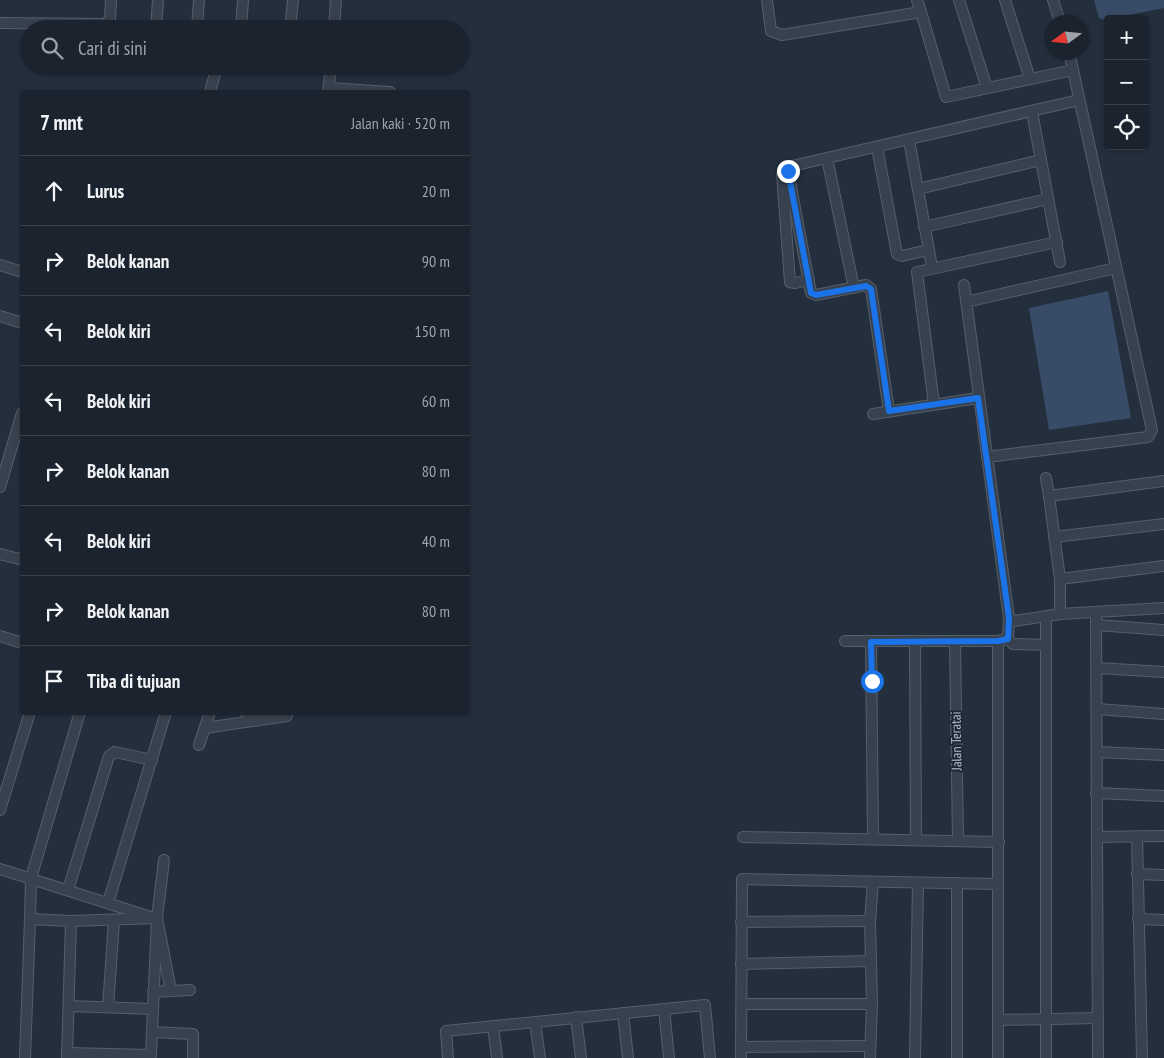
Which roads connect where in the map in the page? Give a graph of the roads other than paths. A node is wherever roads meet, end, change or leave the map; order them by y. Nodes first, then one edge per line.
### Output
1 (111, 0) edge
2 (158, 0) edge
3 (199, 0) edge
4 (243, 0) edge
5 (293, 0) edge
6 (336, 0) edge
7 (768, 0) edge
8 (917, 0) edge
9 (959, 0) edge
10 (1005, 0) edge
11 (1053, 0) edge
12 (921, 12) junction
13 (1058, 15) edge
14 (109, 20) edge
15 (157, 20) edge
16 (198, 20) edge
17 (242, 20) edge
18 (291, 20) edge
19 (335, 20) edge
20 (0, 23) edge
21 (20, 23) edge
22 (1071, 60) edge
23 (1073, 70) junction
24 (214, 75) edge
25 (330, 75) edge
26 (1030, 79) junction
27 (987, 88) junction
28 (210, 90) edge
29 (329, 90) edge
30 (1080, 100) junction
31 (1032, 112) junction
32 (909, 140) junction
33 (877, 147) junction
34 (828, 158) junction
35 (1041, 160) junction
36 (788, 171) junction
37 (918, 189) junction
38 (1048, 199) junction
39 (924, 227) junction
40 (1057, 242) junction
41 (928, 250) junction
42 (1060, 262) dead end
43 (0, 265) edge
44 (932, 268) junction
45 (1116, 268) junction
46 (20, 271) edge
47 (809, 280) junction
48 (964, 285) dead end
49 (854, 288) junction
50 (966, 302) junction
51 (0, 316) edge
52 (20, 322) edge
53 (978, 398) junction
54 (934, 404) junction
55 (889, 411) junction
56 (873, 414) dead end
57 (20, 419) edge
58 (987, 457) junction
59 (1046, 478) dead end
60 (1164, 481) edge
61 (0, 487) edge
62 (1049, 496) junction
63 (1164, 524) edge
64 (1054, 537) junction
65 (0, 554) edge
66 (20, 558) edge
67 (1164, 566) edge
68 (1060, 580) junction
69 (1164, 608) edge
70 (1096, 612) junction
71 (1060, 614) junction
72 (1046, 616) junction
73 (1009, 618) junction
74 (1097, 625) junction
75 (1164, 630) edge
76 (1, 639) edge
77 (1003, 640) junction
78 (915, 641) junction
79 (955, 641) junction
80 (845, 642) dead end
81 (871, 642) junction
82 (20, 643) edge
83 (1046, 645) junction
84 (1097, 668) junction
85 (1164, 672) edge
86 (1097, 709) junction
87 (1164, 714) edge
88 (29, 715) edge
89 (79, 715) edge
90 (165, 715) edge
91 (209, 715) edge
92 (249, 715) edge
93 (287, 716) dead end
94 (205, 728) junction
95 (199, 745) dead end
96 (1097, 752) junction
97 (1164, 755) edge
98 (152, 760) junction
99 (1096, 793) junction
100 (1164, 796) edge
101 (0, 810) edge
102 (1138, 836) junction
103 (1164, 836) edge
104 (743, 837) dead end
105 (1097, 837) junction
106 (873, 839) junction
107 (916, 839) junction
108 (958, 840) junction
109 (998, 842) junction
110 (164, 860) dead end
111 (0, 869) edge
112 (1137, 874) junction
113 (1164, 875) edge
114 (31, 878) junction
115 (873, 882) junction
116 (918, 883) junction
117 (957, 883) junction
118 (998, 884) junction
119 (68, 890) junction
120 (108, 903) junction
121 (157, 918) junction
122 (30, 919) junction
123 (1138, 919) junction
124 (1164, 920) edge
125 (71, 921) junction
126 (114, 921) junction
127 (870, 921) junction
128 (741, 922) junction
129 (871, 961) junction
130 (741, 964) junction
131 (190, 990) dead end
132 (171, 991) junction
133 (153, 992) junction
134 (742, 1004) junction
135 (872, 1004) junction
136 (69, 1006) junction
137 (108, 1007) junction
138 (153, 1009) junction
139 (664, 1009) junction
140 (623, 1013) junction
141 (576, 1017) junction
142 (1098, 1018) junction
143 (1046, 1019) junction
144 (998, 1020) junction
145 (536, 1022) junction
146 (493, 1026) junction
147 (152, 1032) junction
148 (870, 1046) junction
149 (741, 1053) edge
150 (67, 1056) edge
151 (108, 1056) edge
152 (26, 1058) edge
153 (193, 1058) edge
154 (448, 1058) edge
155 (497, 1058) edge
156 (540, 1058) edge
157 (580, 1058) edge
158 (628, 1058) edge
159 (669, 1058) edge
160 (710, 1058) edge
161 (870, 1058) edge
162 (915, 1058) edge
163 (957, 1058) edge
164 (998, 1058) edge
165 (1046, 1058) edge
166 (1098, 1058) edge
167 (1142, 1058) edge

1 - 14 street
2 - 15 street
3 - 16 street
4 - 17 street
5 - 18 street
6 - 19 street
7 - 12 street
8 - 12 street
9 - 27 street
10 - 26 street
11 - 13 street
12 - 27 street
20 - 21 street
22 - 23 street
23 - 26 street
23 - 30 street
24 - 28 street
25 - 29 street
26 - 27 street
30 - 31 street
30 - 45 street
31 - 32 street
31 - 35 street
32 - 33 street
32 - 37 street
33 - 34 street
33 - 41 street
34 - 36 street
34 - 49 street
35 - 37 street
35 - 38 street
36 - 47 street
36 - 47 street
37 - 39 street
38 - 39 street
38 - 40 street
39 - 41 street
40 - 42 street
40 - 44 street
41 - 44 street
43 - 46 street
44 - 54 street
45 - 50 street
45 - 58 street
47 - 49 street
48 - 50 street
49 - 55 street
50 - 53 street
51 - 52 street
53 - 54 street
53 - 58 street
54 - 55 street
55 - 56 street
57 - 61 street
58 - 73 street
59 - 62 street
60 - 62 street
62 - 64 street
63 - 64 street
64 - 68 street
65 - 66 street
67 - 68 street
68 - 71 street
69 - 70 street
70 - 71 street
70 - 74 street
71 - 72 street
72 - 73 street
72 - 83 street
73 - 77 street
74 - 75 street
74 - 84 street
76 - 82 street
77 - 79 street
77 - 83 street
77 - 109 street
78 - 79 street
78 - 81 street
78 - 107 street
79 - 108 street, Jalan Teratai
80 - 81 street
81 - 106 street
83 - 143 street
84 - 85 street
84 - 86 street
86 - 87 street
86 - 96 street
88 - 101 street
89 - 114 street
90 - 98 street
91 - 94 street
92 - 93 street
92 - 94 street
94 - 95 street
96 - 97 street
96 - 99 street
98 - 119 street
98 - 120 street
99 - 100 street
99 - 105 street
102 - 103 street
102 - 105 street
102 - 112 street
104 - 106 street
105 - 142 street
106 - 107 street
107 - 108 street
108 - 109 street
109 - 118 street
110 - 121 street
111 - 114 street
112 - 113 street
112 - 123 street
114 - 119 street
114 - 122 street
115 - 116 street
115 - 127 street
115 - 128 street
116 - 117 street
116 - 162 street
117 - 118 street
117 - 163 street
118 - 144 street
119 - 120 street
120 - 121 street
121 - 126 street
121 - 132 street
121 - 133 street
122 - 125 street
122 - 152 street
123 - 124 street
123 - 167 street
125 - 126 street
125 - 136 street
126 - 137 street
127 - 128 street
127 - 129 street
128 - 130 street
129 - 130 street
129 - 135 street
130 - 134 street
131 - 132 street
132 - 133 street
133 - 138 street
134 - 135 street
134 - 149 street
135 - 148 street
136 - 137 street
136 - 150 street
137 - 138 street
138 - 147 street
139 - 140 street
139 - 159 street
139 - 160 street
140 - 141 street
140 - 158 street
141 - 145 street
141 - 157 street
142 - 143 street
142 - 166 street
143 - 144 street
143 - 165 street
144 - 164 street
145 - 146 street
145 - 156 street
146 - 154 street
146 - 155 street
147 - 151 street
147 - 153 street
148 - 149 street
148 - 161 street
150 - 151 street

